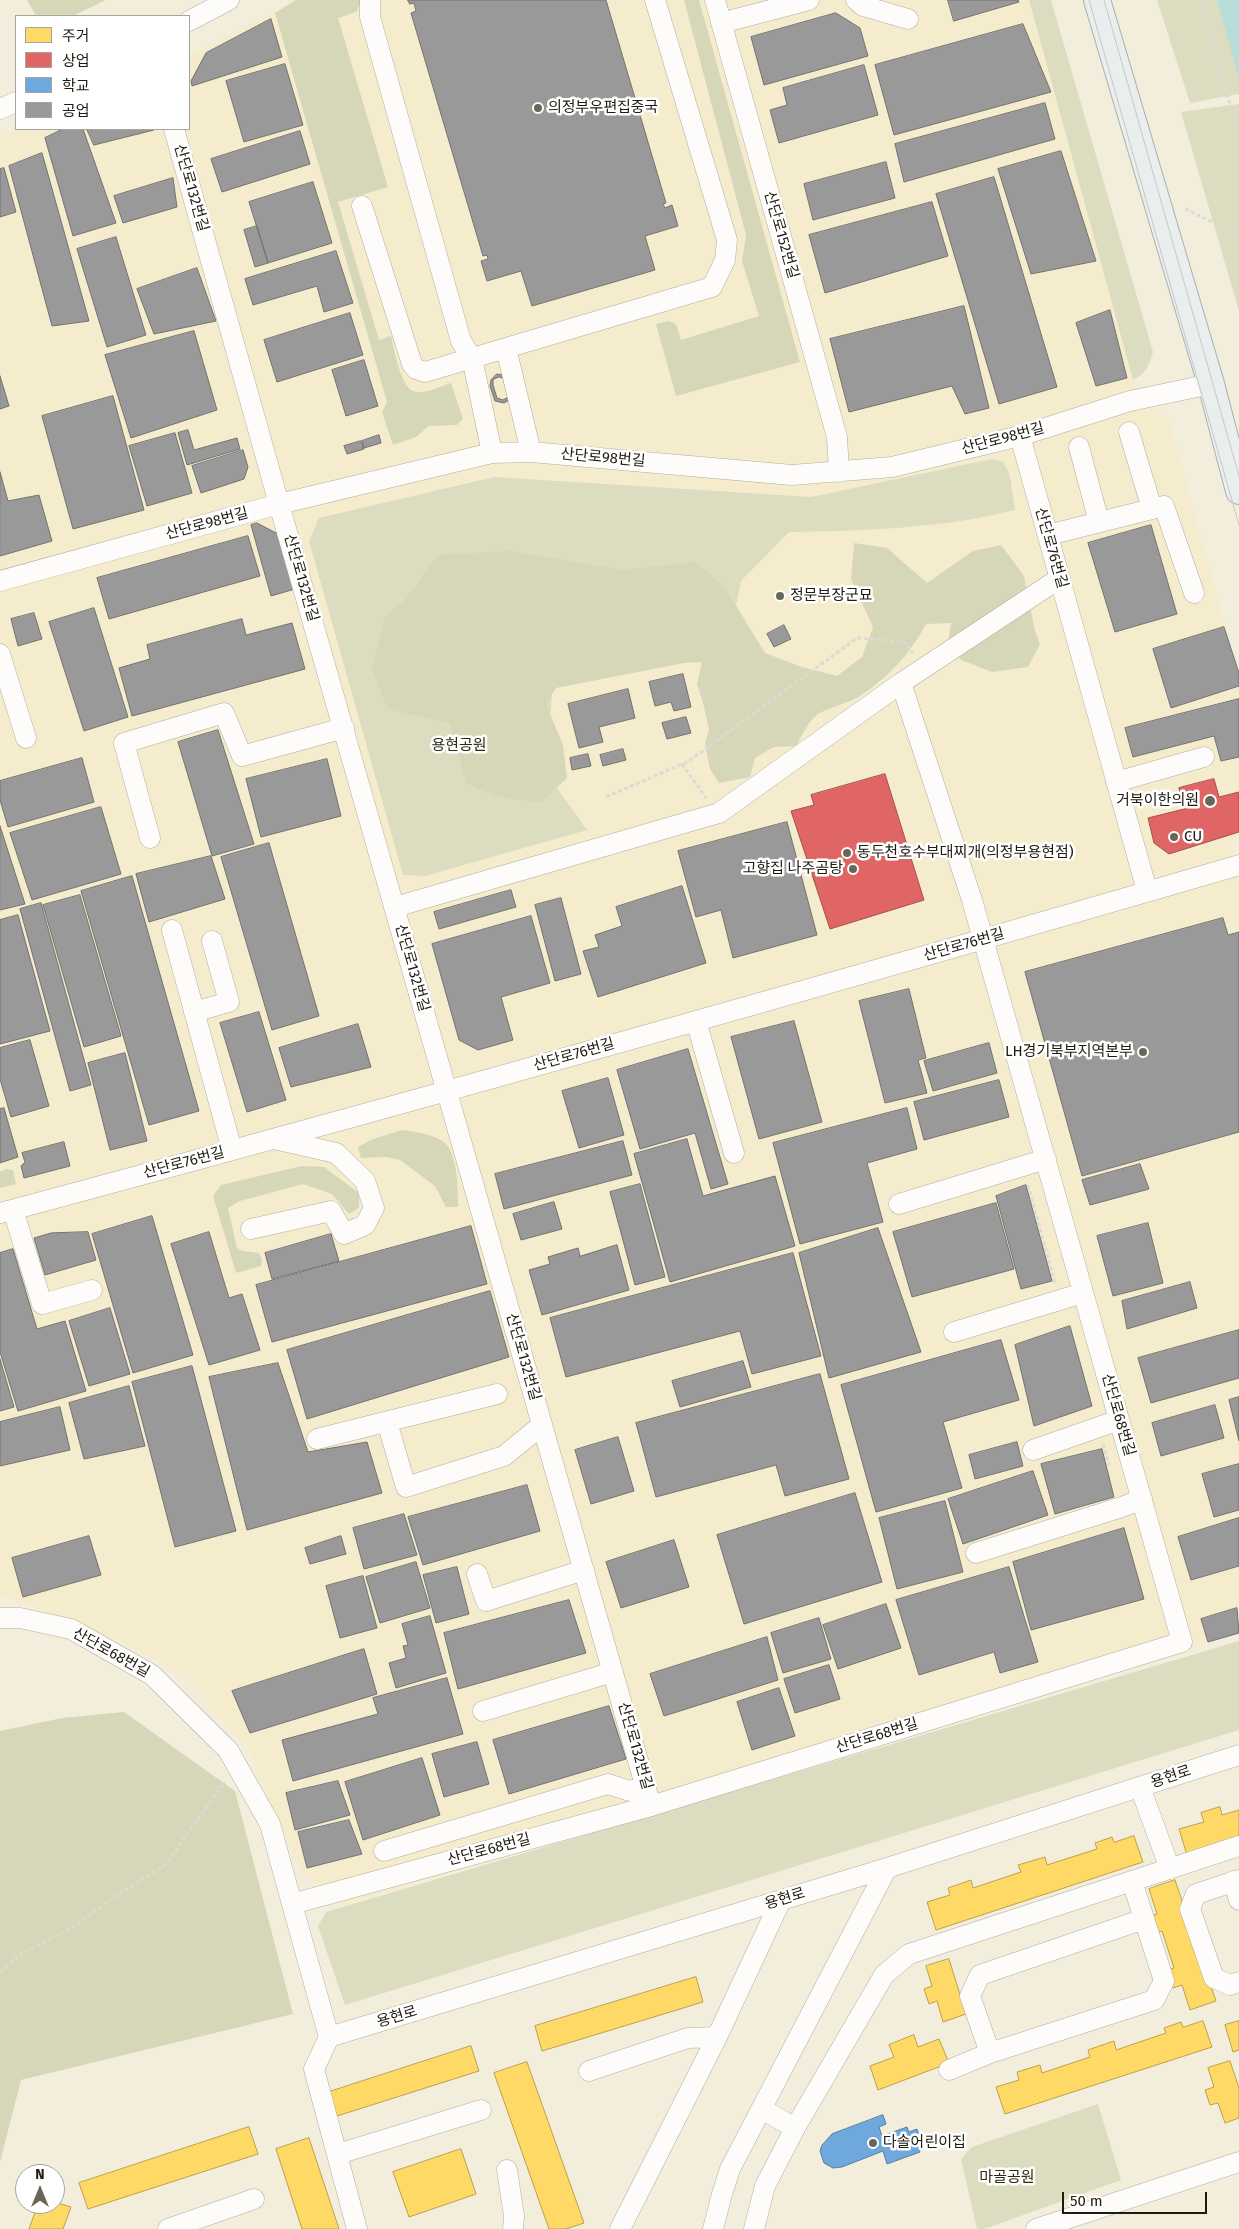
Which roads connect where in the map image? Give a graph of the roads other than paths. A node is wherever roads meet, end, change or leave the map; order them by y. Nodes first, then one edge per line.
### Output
1 (229, 0) edge
2 (370, 0) edge
3 (655, 0) edge
4 (715, 0) edge
5 (809, 0) edge
6 (856, 0) edge
7 (1097, 0) edge
8 (908, 19) dead end
9 (190, 20) edge
10 (721, 23) junction
11 (15, 102) edge
12 (0, 109) edge
13 (174, 130) edge
14 (362, 206) dead end
15 (506, 348) junction
16 (472, 358) junction
17 (1211, 384) junction
18 (1129, 432) dead end
19 (1020, 436) junction
20 (1079, 447) dead end
21 (531, 452) junction
22 (492, 453) junction
23 (839, 472) junction
24 (1239, 491) edge
25 (279, 504) junction
26 (1152, 509) junction
27 (1099, 522) junction
28 (1048, 535) junction
29 (1060, 578) junction
30 (0, 581) edge
31 (1194, 593) dead end
32 (0, 654) edge
33 (901, 683) junction
34 (344, 728) junction
35 (26, 738) dead end
36 (1204, 756) dead end
37 (1116, 782) junction
38 (150, 838) dead end
39 (1239, 864) edge
40 (1147, 892) junction
41 (395, 907) junction
42 (172, 930) dead end
43 (984, 939) junction
44 (212, 941) dead end
45 (194, 1012) junction
46 (696, 1021) junction
47 (447, 1091) junction
48 (272, 1139) junction
49 (232, 1150) junction
50 (734, 1154) dead end
51 (1046, 1159) junction
52 (899, 1204) dead end
53 (7, 1212) edge
54 (251, 1229) dead end
55 (92, 1290) dead end
56 (1084, 1293) junction
57 (954, 1332) dead end
58 (497, 1394) dead end
59 (1119, 1420) junction
60 (387, 1422) junction
61 (542, 1424) junction
62 (317, 1439) dead end
63 (1032, 1450) dead end
64 (1142, 1499) junction
65 (976, 1553) dead end
66 (584, 1570) junction
67 (477, 1574) dead end
68 (0, 1618) edge
69 (613, 1672) junction
70 (483, 1711) dead end
71 (1239, 1755) edge
72 (1140, 1787) junction
73 (649, 1797) junction
74 (1239, 1846) edge
75 (384, 1851) dead end
76 (887, 1868) junction
77 (1170, 1869) junction
78 (1132, 1882) junction
79 (1237, 1887) edge
80 (781, 1900) junction
81 (292, 1904) junction
82 (1144, 1919) junction
83 (1239, 1982) edge
84 (329, 2037) junction
85 (717, 2037) junction
86 (990, 2054) junction
87 (950, 2070) dead end
88 (589, 2071) dead end
89 (762, 2109) junction
90 (481, 2110) dead end
91 (796, 2128) junction
92 (338, 2154) junction
93 (1239, 2162) edge
94 (507, 2170) dead end
95 (254, 2199) dead end
96 (168, 2229) edge
97 (358, 2229) edge
98 (513, 2229) edge
99 (620, 2229) edge
100 (713, 2229) edge
101 (754, 2229) edge
102 (1036, 2229) edge

1 - 9 street
2 - 16 street
3 - 15 street
4 - 10 street, 산단로152번길
5 - 10 street
6 - 8 street
7 - 17 main road
10 - 23 street, 산단로152번길
11 - 12 street
13 - 25 street, 산단로132번길
14 - 16 street
15 - 16 street
15 - 21 street
16 - 22 street
17 - 19 street, 산단로98번길
17 - 24 main road
18 - 26 street
19 - 23 street, 산단로98번길
19 - 28 street, 산단로76번길
20 - 27 street
21 - 22 street, 산단로98번길
21 - 23 street, 산단로98번길
22 - 25 street, 산단로98번길
25 - 30 street, 산단로98번길
25 - 34 street, 산단로132번길
26 - 27 street
26 - 31 street
27 - 28 street
28 - 29 street, 산단로76번길
29 - 33 street
29 - 37 street, 산단로76번길
32 - 35 street
33 - 41 street
33 - 43 street, 산단로68번길
34 - 38 street
34 - 41 street, 산단로132번길
36 - 37 street
37 - 40 street, 산단로76번길
39 - 40 street, 산단로76번길
40 - 43 street, 산단로76번길
41 - 47 street, 산단로132번길
42 - 45 street
43 - 46 street, 산단로76번길
43 - 51 street, 산단로68번길
44 - 45 street
45 - 49 street
46 - 47 street, 산단로76번길
46 - 50 street
47 - 48 street, 산단로76번길
47 - 61 street, 산단로132번길
48 - 49 street, 산단로76번길
48 - 54 street
49 - 53 street, 산단로76번길
51 - 52 street
51 - 56 street, 산단로68번길
53 - 55 street
56 - 57 street
56 - 59 street, 산단로68번길
58 - 60 street
59 - 63 street
59 - 64 street, 산단로68번길
60 - 61 street
60 - 62 street
61 - 66 street, 산단로132번길
64 - 65 street
64 - 73 street, 산단로68번길
66 - 67 street
66 - 69 street, 산단로132번길
68 - 81 street, 산단로68번길
69 - 70 street
69 - 73 street, 산단로132번길
71 - 72 street, 용현로
72 - 76 street, 용현로
72 - 77 street
73 - 75 street
73 - 81 street, 산단로68번길
74 - 77 street
76 - 80 street, 용현로
76 - 89 street
77 - 78 street
78 - 82 street
78 - 91 street
79 - 83 street
80 - 84 street, 용현로
80 - 85 street
81 - 84 street
82 - 86 street
82 - 86 street
84 - 92 street
85 - 88 street
85 - 99 street
86 - 87 street
89 - 91 street
89 - 100 street
90 - 92 street
91 - 101 street
92 - 97 street
93 - 102 street
94 - 98 street
95 - 96 street

